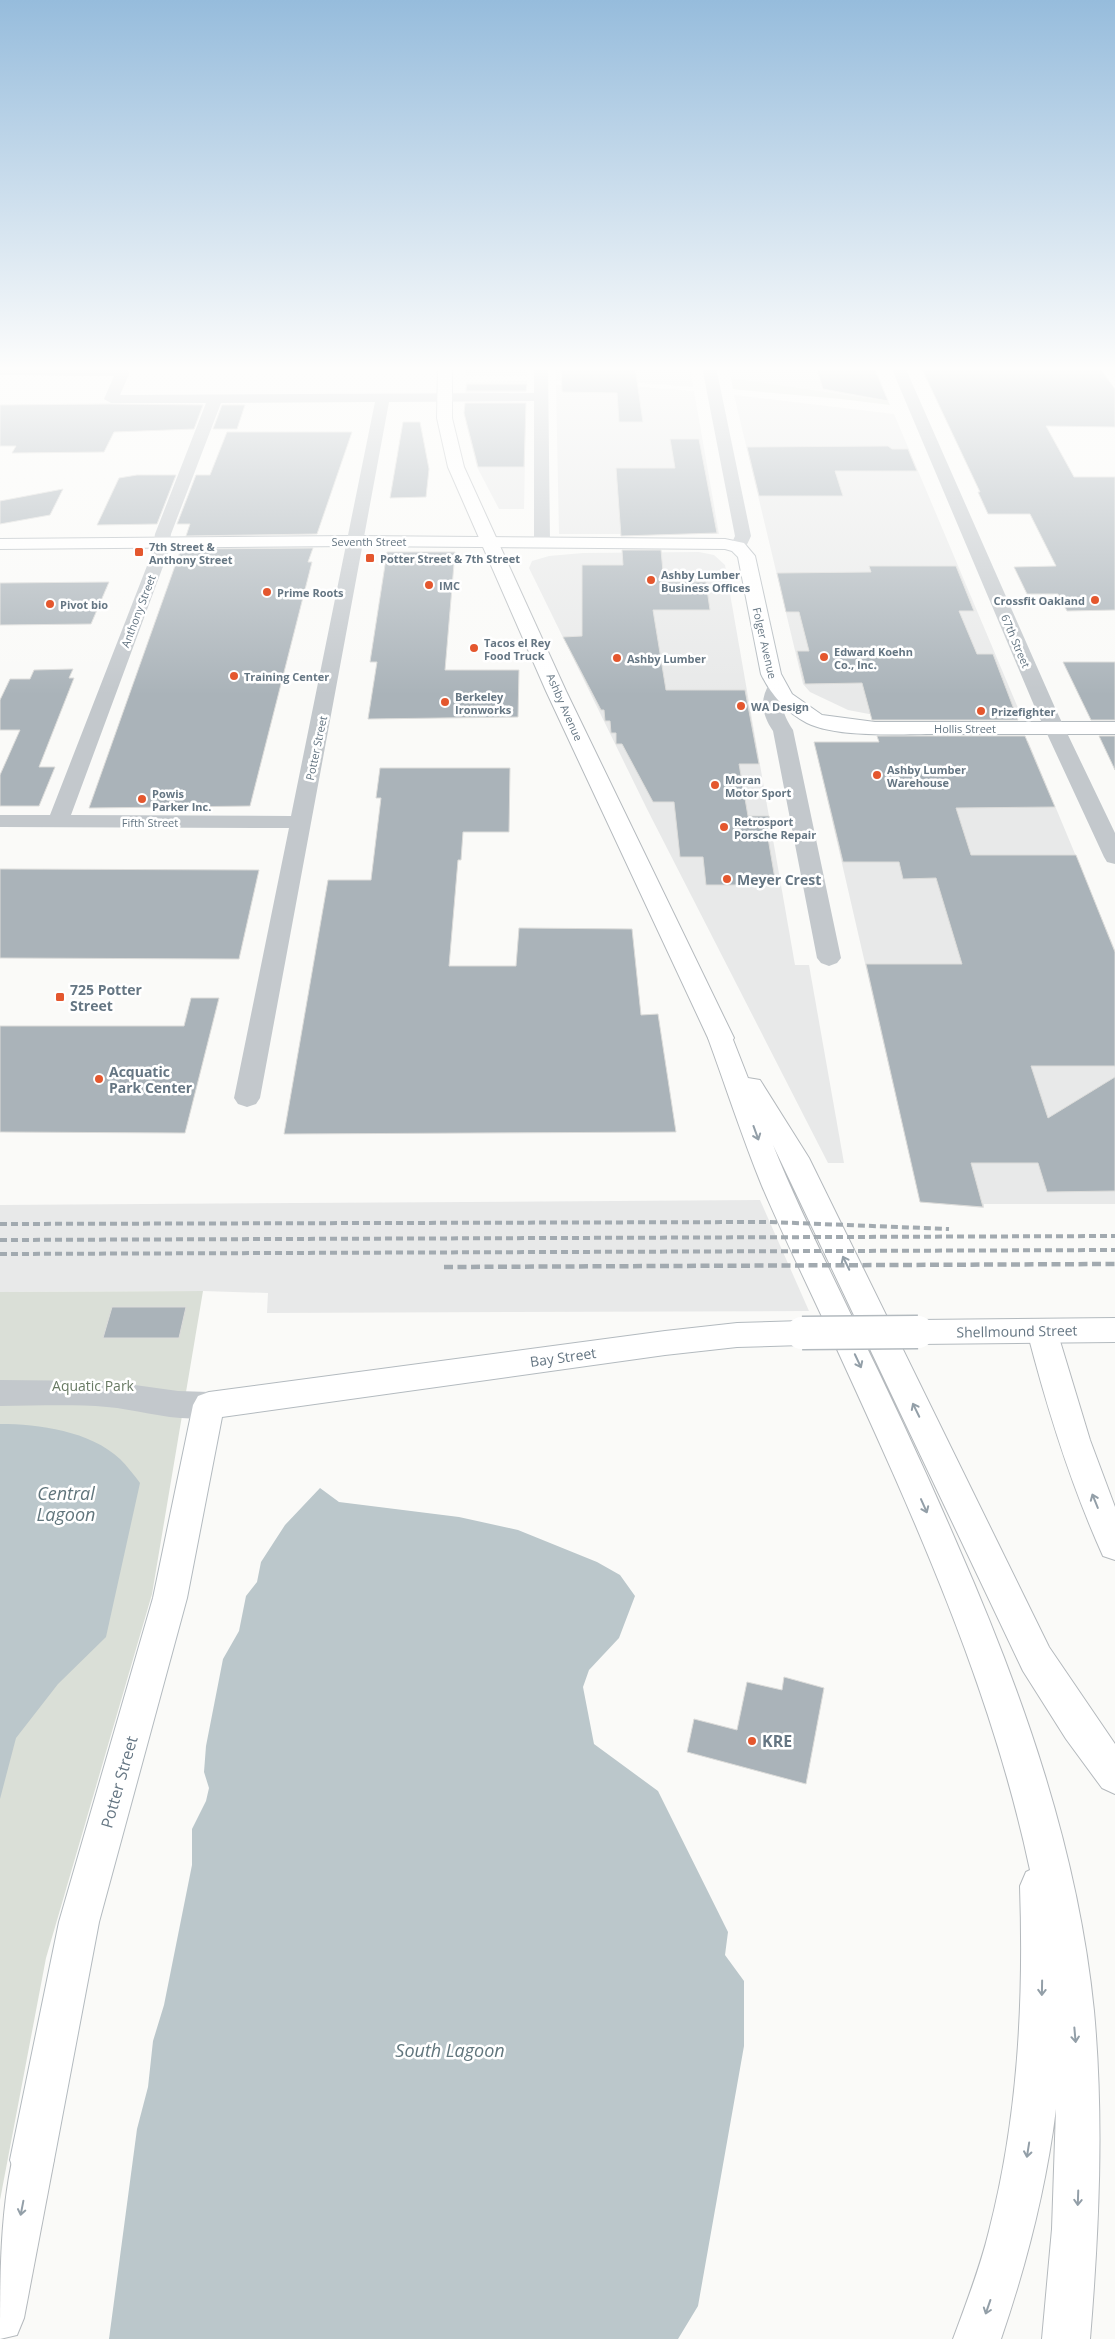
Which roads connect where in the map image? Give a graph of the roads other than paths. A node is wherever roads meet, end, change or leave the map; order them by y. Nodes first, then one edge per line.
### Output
1 (185, 476) edge
2 (367, 476) edge
3 (461, 476) edge
4 (542, 476) edge
5 (731, 476) edge
6 (945, 476) edge
7 (354, 540) junction
8 (162, 542) junction
9 (488, 542) junction
10 (542, 542) junction
11 (0, 544) edge
12 (738, 547) junction
13 (776, 687) junction
14 (797, 707) joint
15 (816, 719) junction
16 (1054, 728) junction
17 (1115, 728) edge
18 (783, 730) junction
19 (0, 821) edge
20 (58, 822) junction
21 (300, 822) junction
22 (1115, 857) edge
23 (829, 958) dead end
24 (721, 1038) junction
25 (247, 1098) dead end
26 (1115, 1330) edge
27 (1042, 1331) junction
28 (918, 1332) joint
29 (0, 1393) edge
30 (209, 1404) junction
31 (937, 1454) junction
32 (1115, 1545) edge
33 (978, 1632) junction
34 (1115, 1746) edge
35 (1115, 1775) edge
36 (0, 2318) edge
37 (977, 2339) edge
38 (1066, 2339) edge

1 - 8 street, Anthony Street
2 - 7 street, Potter Street
3 - 9 main road, Ashby Avenue
4 - 10 street
5 - 12 street
6 - 16 street, 67th Street
7 - 8 main road, Seventh Street
7 - 9 main road, Seventh Street
7 - 21 street, Potter Street
8 - 11 main road, Seventh Street
8 - 20 street, Anthony Street
9 - 10 main road, Seventh Street
9 - 24 main road, Ashby Avenue
10 - 12 main road, Seventh Street
12 - 13 main road, Folger Avenue
13 - 14 main road, Folger Avenue
13 - 18 street, Folger Avenue
14 - 15 main road, Hollis Street
15 - 16 main road, Hollis Street
15 - 18 street, Hollis Street
16 - 17 main road, Hollis Street
16 - 22 street, 67th Street
18 - 23 street, Folger Avenue
19 - 20 street, Fifth Street
20 - 21 street, Fifth Street
21 - 25 street, Potter Street
31 -> 24 main road
24 -> 33 main road
26 - 27 main road, Shellmound Street
27 - 28 main road, Shellmound Street
32 -> 27 main road
28 - 30 main road, Bay Street, bridge
29 - 30 street
30 -> 36 main road, Potter Street
31 - 34 main road
31 - 35 main road
33 -> 37 main road
33 -> 38 main road

